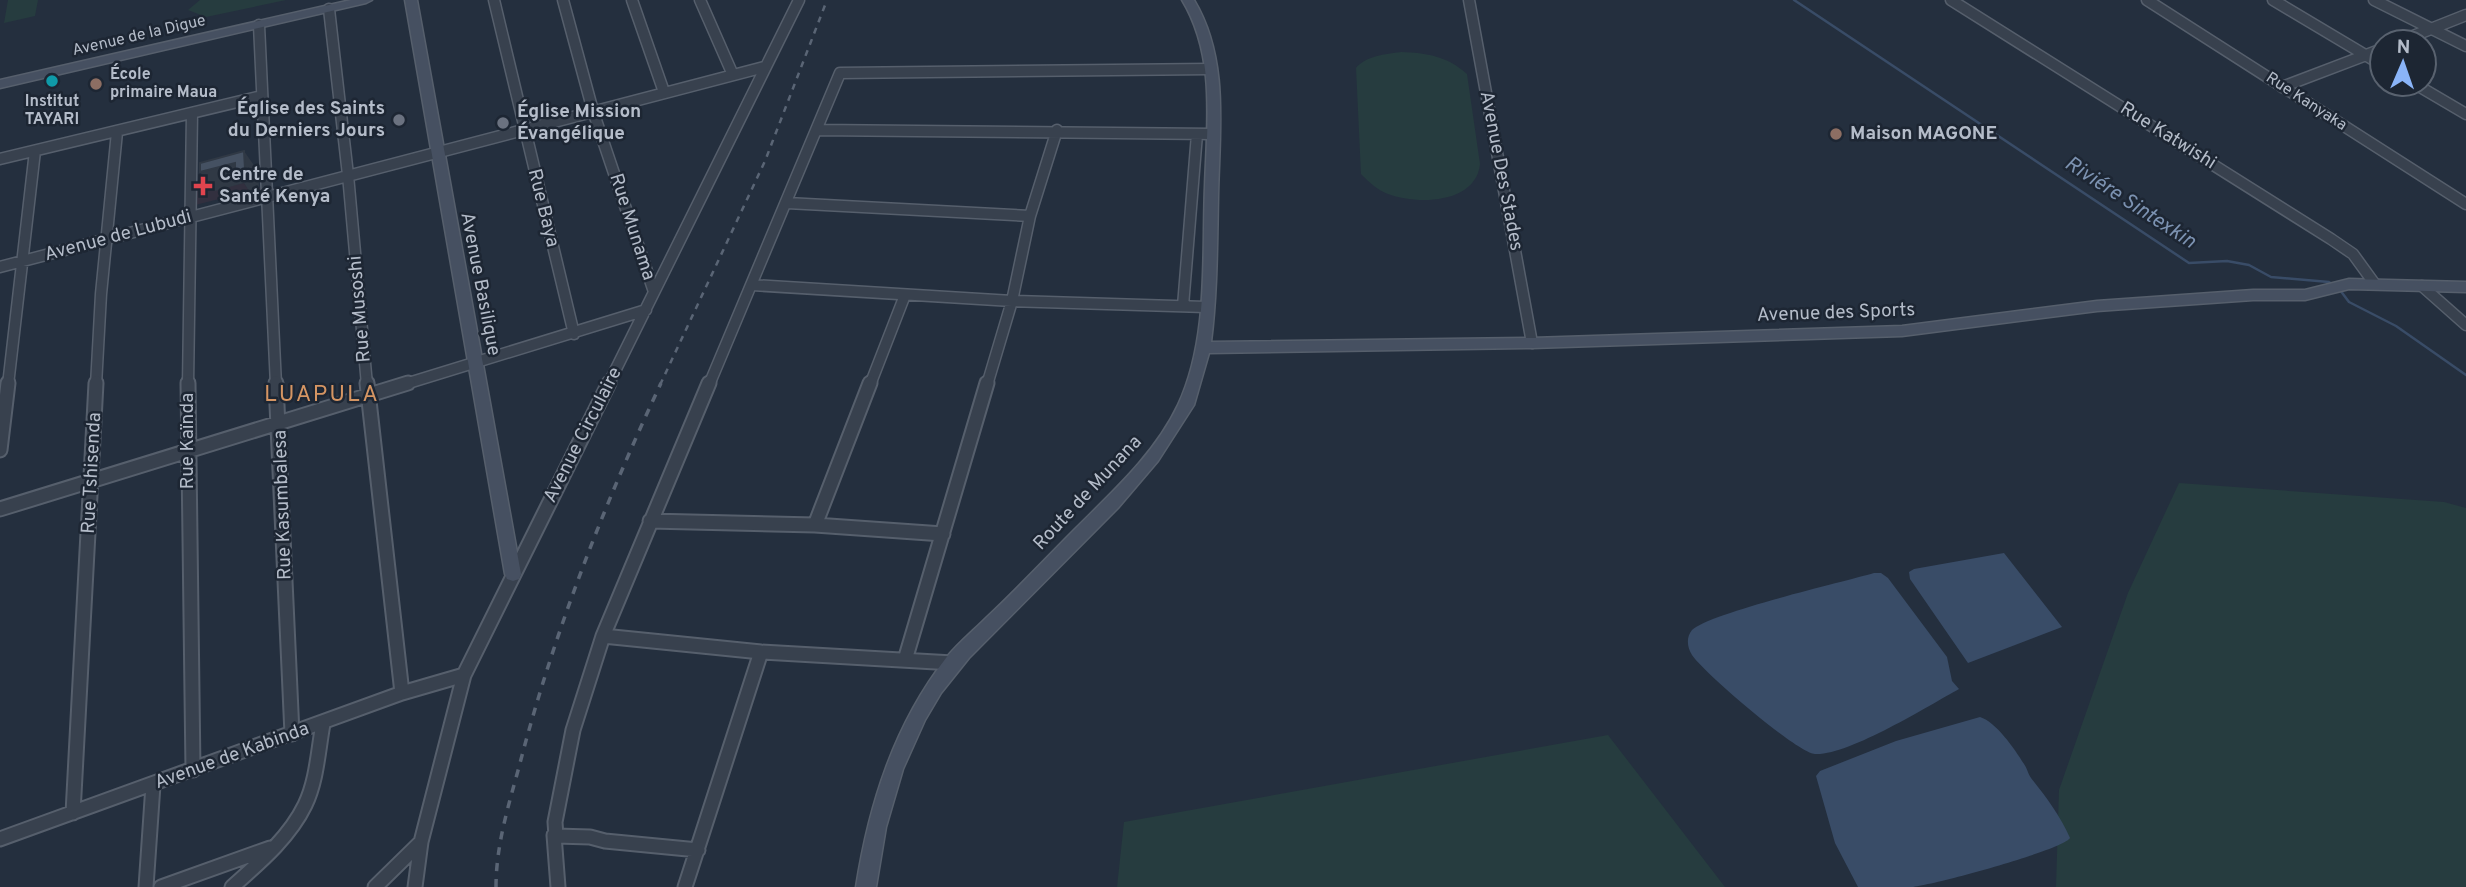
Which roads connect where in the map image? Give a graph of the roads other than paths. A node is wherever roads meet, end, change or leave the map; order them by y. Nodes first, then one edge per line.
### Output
1 (366, 0) edge
2 (411, 0) edge
3 (494, 0) edge
4 (563, 0) edge
5 (632, 0) edge
6 (700, 0) edge
7 (799, 0) edge
8 (1188, 0) edge
9 (1469, 0) edge
10 (1951, 0) edge
11 (2147, 0) edge
12 (2273, 0) edge
13 (2374, 0) edge
14 (328, 9) junction
15 (2466, 15) edge
16 (259, 25) junction
17 (2434, 28) joint
18 (2438, 30) edge
19 (2466, 47) edge
20 (2367, 56) joint
21 (764, 67) junction
22 (1210, 69) junction
23 (733, 75) junction
24 (0, 84) edge
25 (2282, 87) junction
26 (664, 92) junction
27 (262, 96) junction
28 (2438, 98) edge
29 (593, 111) junction
30 (192, 113) junction
31 (2466, 114) edge
32 (524, 129) junction
33 (817, 130) junction
34 (1057, 130) junction
35 (117, 132) junction
36 (1205, 134) junction
37 (35, 151) junction
38 (436, 152) junction
39 (0, 159) edge
40 (348, 174) junction
41 (267, 196) junction
42 (787, 203) junction
43 (2466, 204) edge
44 (190, 216) junction
45 (1030, 216) junction
46 (106, 240) junction
47 (23, 261) junction
48 (0, 267) edge
49 (2374, 283) junction
50 (752, 285) junction
51 (2422, 286) junction
52 (2466, 287) edge
53 (654, 292) junction
54 (905, 295) junction
55 (1012, 301) junction
56 (1183, 306) junction
57 (1206, 307) junction
58 (646, 310) junction
59 (2466, 325) edge
60 (574, 334) junction
61 (1532, 343) junction
62 (1204, 348) junction
63 (476, 364) junction
64 (368, 396) junction
65 (279, 424) junction
66 (0, 450) edge
67 (187, 452) junction
68 (92, 481) junction
69 (0, 509) edge
70 (650, 521) junction
71 (816, 525) junction
72 (943, 534) junction
73 (513, 574) junction
74 (603, 636) junction
75 (761, 652) junction
76 (905, 660) junction
77 (953, 663) junction
78 (464, 675) junction
79 (402, 693) junction
80 (323, 724) junction
81 (292, 734) junction
82 (192, 770) junction
83 (153, 785) junction
84 (73, 813) junction
85 (554, 835) junction
86 (0, 839) edge
87 (421, 842) junction
88 (275, 846) junction
89 (698, 850) junction
90 (146, 887) edge
91 (161, 887) edge
92 (232, 887) edge
93 (374, 887) edge
94 (415, 887) edge
95 (558, 887) edge
96 (685, 887) edge
97 (866, 887) edge

1 - 14 street, Avenue de la Digue
2 - 38 street, Avenue Basilique
3 - 32 street, Rue Baya
4 - 29 street, Rue Munama
5 - 26 street
6 - 23 street
7 - 21 street, Avenue Circulaire
8 - 22 street, Route de Munana
9 - 61 street, Avenue Des Stades
10 - 49 street, Rue Katwishi
11 - 25 street, Rue Kanyaka
12 - 20 street
13 - 17 street
14 - 16 street, Avenue de la Digue
14 - 40 street, Rue Musoshi
15 - 17 street
16 - 24 street, Avenue de la Digue
16 - 27 street, Rue Kasumbalesa
18 - 19 street
20 - 25 street
21 - 23 street, Avenue de Lubudi
21 - 53 street, Avenue Circulaire
22 - 33 street
22 - 36 street, Route de Munana
23 - 26 street, Avenue de Lubudi
25 - 43 street, Rue Kanyaka
26 - 29 street, Avenue de Lubudi
27 - 30 street
27 - 41 street, Rue Kasumbalesa
28 - 31 street
29 - 32 street, Avenue de Lubudi
29 - 53 street, Rue Munama
30 - 35 street
30 - 44 street, Rue Kaïnda
32 - 38 street, Avenue de Lubudi
32 - 60 street, Rue Baya
33 - 34 street
33 - 42 street
34 - 36 street
34 - 45 street
35 - 37 street
35 - 46 street, Rue Tshisenda
36 - 56 street
36 - 57 street, Route de Munana
37 - 39 street
37 - 47 street
38 - 40 street, Avenue de Lubudi
38 - 63 street, Avenue Basilique
40 - 41 street, Avenue de Lubudi
40 - 64 street, Rue Musoshi
41 - 44 street, Avenue de Lubudi
41 - 65 street, Rue Kasumbalesa
42 - 45 street
42 - 50 street
44 - 46 street, Avenue de Lubudi
44 - 67 street, Rue Kaïnda
45 - 55 street
46 - 47 street, Avenue de Lubudi
46 - 68 street, Rue Tshisenda
47 - 48 street, Avenue de Lubudi
47 - 66 street
49 - 51 street, Avenue des Sports
49 - 61 street, Avenue des Sports
50 - 54 street
50 - 70 street
51 - 52 street, Avenue des Sports
51 - 59 street
53 - 58 street, Avenue Circulaire
54 - 55 street
54 - 71 street
55 - 56 street
55 - 72 street
56 - 57 street
57 - 62 street, Route de Munana
58 - 60 street
58 - 73 street, Avenue Circulaire
60 - 63 street
61 - 62 street, Avenue des Sports
62 - 77 street, Route de Munana
63 - 64 street
63 - 73 street, Avenue Basilique
64 - 65 street
64 - 79 street, Rue Musoshi
65 - 67 street
65 - 81 street, Rue Kasumbalesa
67 - 68 street
67 - 82 street, Rue Kaïnda
68 - 69 street
68 - 84 street, Rue Tshisenda
70 - 71 street
70 - 74 street
71 - 72 street
72 - 76 street
73 - 78 street, Avenue Circulaire
74 - 75 street
74 - 85 street
75 - 76 street
75 - 89 street
76 - 77 street
77 - 97 street, Route de Munana
78 - 79 street, Avenue de Kabinda
78 - 87 street, Avenue Circulaire
79 - 80 street, Avenue de Kabinda
80 - 81 street, Avenue de Kabinda
80 - 88 street
81 - 82 street, Avenue de Kabinda
82 - 83 street, Avenue de Kabinda
83 - 84 street, Avenue de Kabinda
83 - 90 street
84 - 86 street, Avenue de Kabinda
85 - 89 street
85 - 95 street
87 - 93 street
87 - 94 street, Avenue Circulaire
88 - 91 street
88 - 92 street
89 - 96 street

